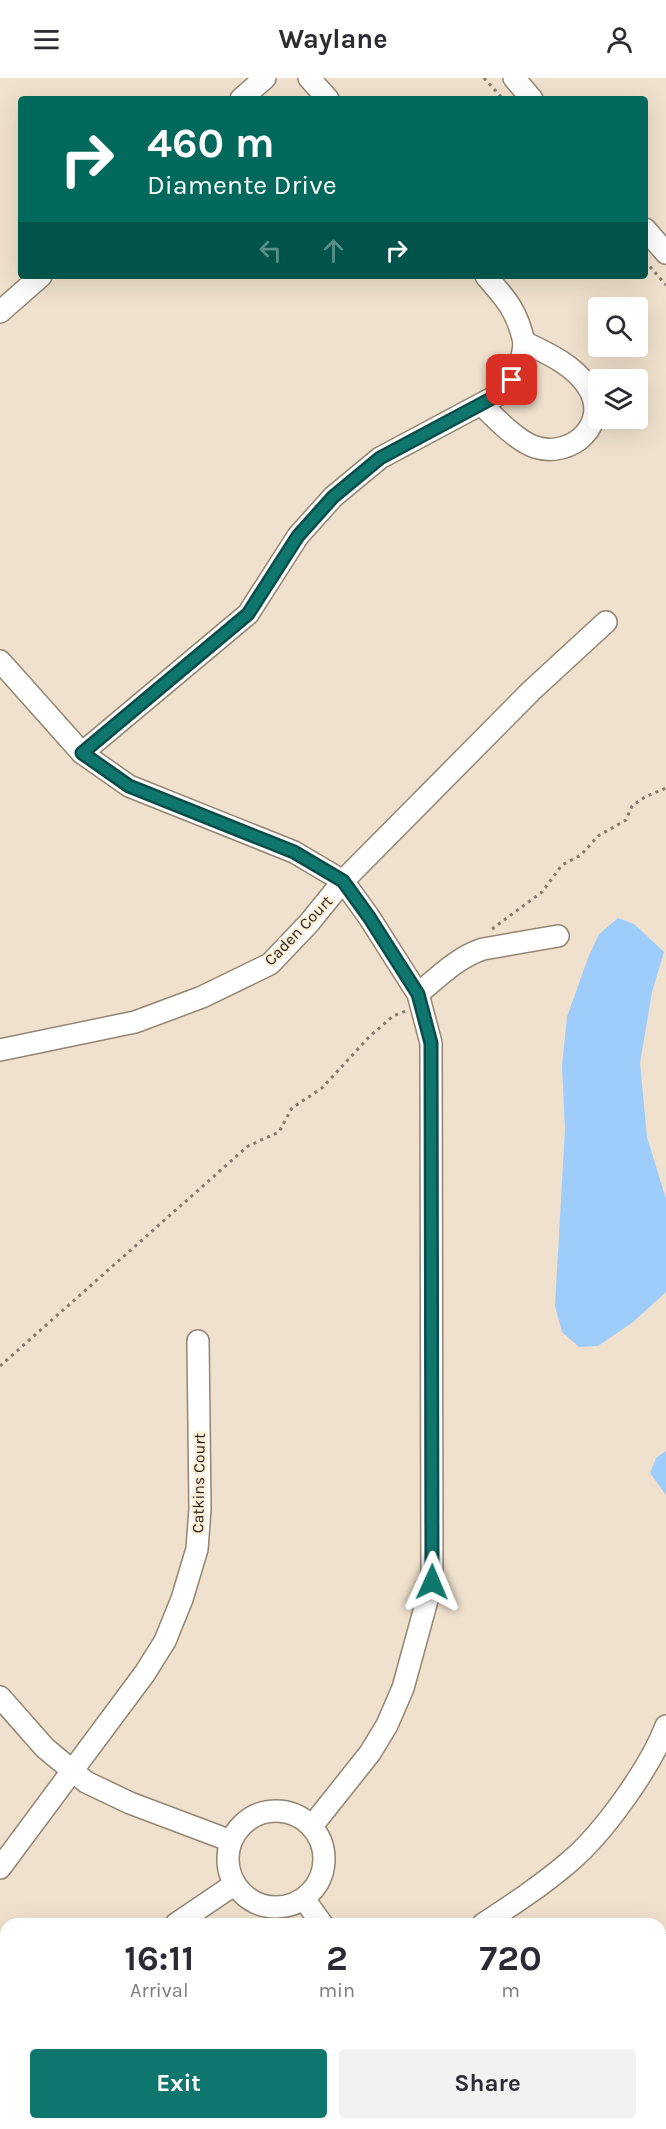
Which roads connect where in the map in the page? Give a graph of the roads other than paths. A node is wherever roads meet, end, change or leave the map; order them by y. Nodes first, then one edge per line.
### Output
1 (265, 78) edge
2 (309, 78) edge
3 (514, 78) edge
4 (244, 96) edge
5 (325, 96) edge
6 (529, 96) edge
7 (648, 232) edge
8 (666, 253) edge
9 (38, 279) edge
10 (489, 279) edge
11 (0, 312) edge
12 (524, 342) junction
13 (481, 404) junction
14 (606, 622) dead end
15 (0, 661) edge
16 (82, 753) junction
17 (343, 881) junction
18 (558, 936) dead end
19 (419, 1000) junction
20 (0, 1050) edge
21 (198, 1341) dead end
22 (0, 1697) edge
23 (666, 1726) edge
24 (72, 1770) junction
25 (312, 1826) junction
26 (231, 1841) junction
27 (0, 1868) edge
28 (235, 1884) junction
29 (304, 1899) junction
30 (185, 1918) edge
31 (318, 1918) edge
32 (492, 1918) edge

1 - 4 street
2 - 5 street
3 - 6 street
7 - 8 street
9 - 11 street
10 - 12 street
12 - 13 street
12 - 13 street
13 - 16 street
14 - 17 street, Caden Court
15 - 16 street
16 - 17 street
17 - 19 street
17 - 20 street, Caden Court
18 - 19 street
19 - 25 street
21 - 24 street, Catkins Court
22 - 24 street
23 - 32 street
24 - 26 street
24 - 27 street, Catkins Court
25 - 26 street
25 - 29 street
26 - 28 street
28 - 29 street
28 - 30 street
29 - 31 street

